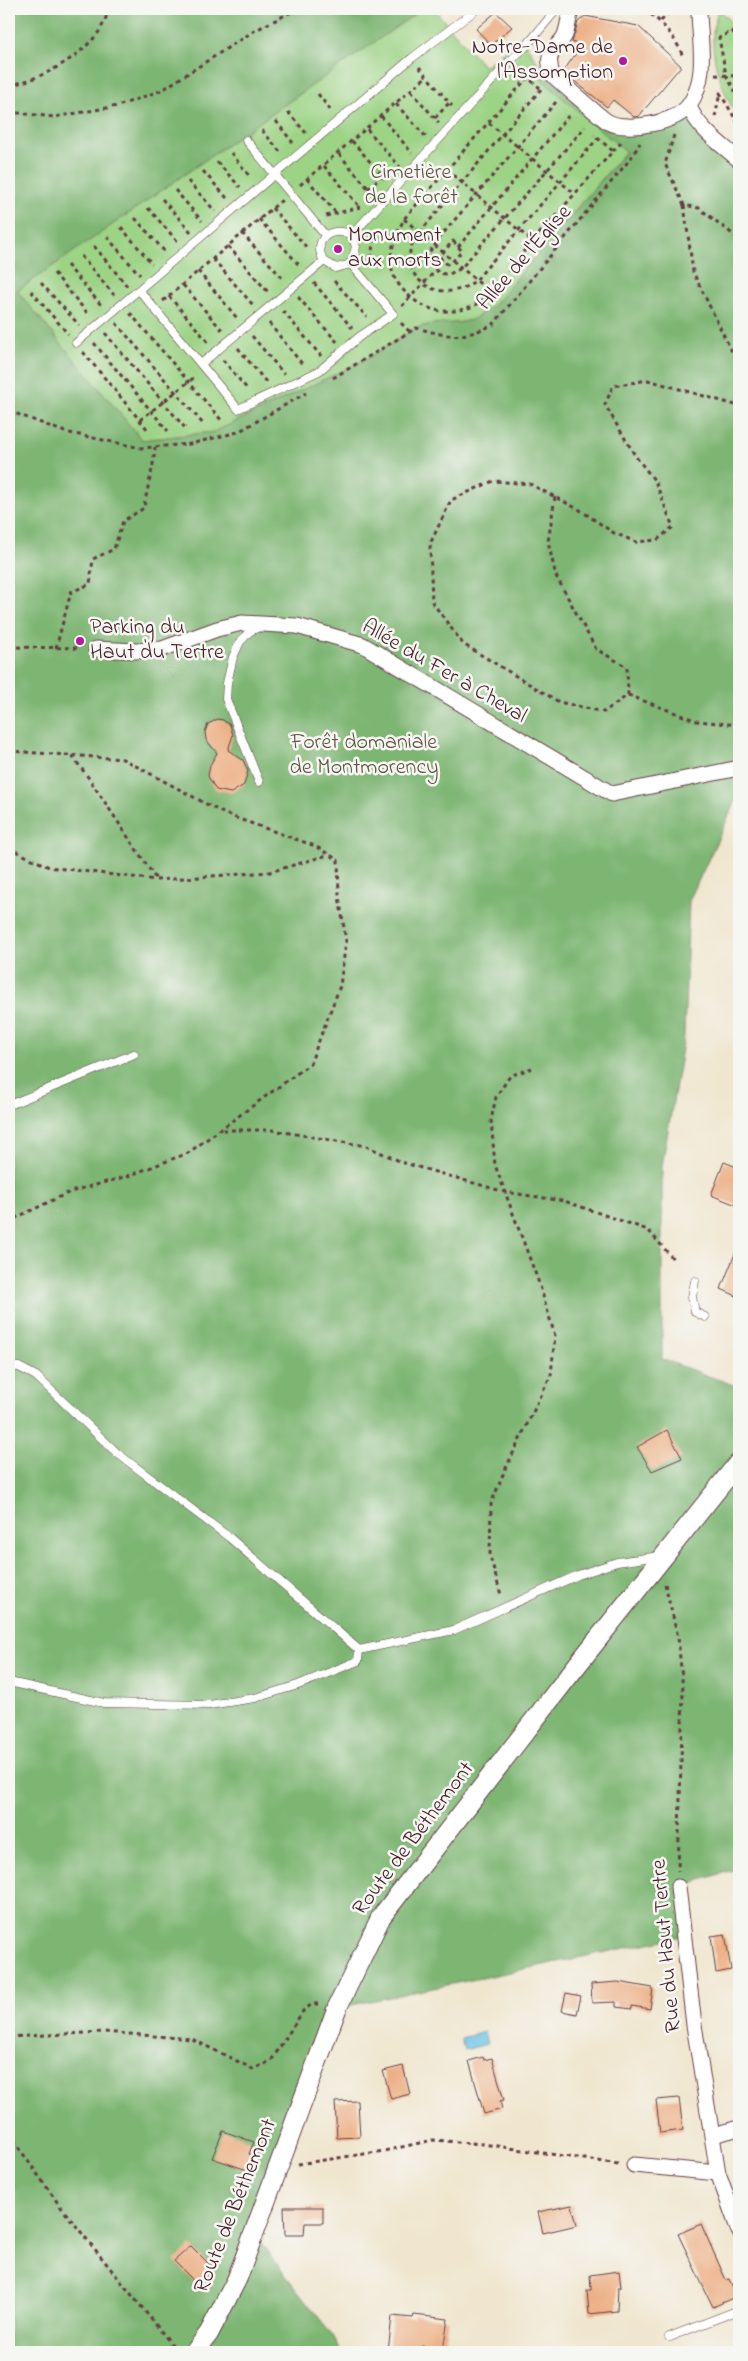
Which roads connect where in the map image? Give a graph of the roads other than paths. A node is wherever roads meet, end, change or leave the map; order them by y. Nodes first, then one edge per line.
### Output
1 (477, 9) edge
2 (557, 9) edge
3 (571, 9) edge
4 (698, 9) edge
5 (684, 110) junction
6 (246, 140) dead end
7 (739, 160) edge
8 (276, 174) junction
9 (325, 235) junction
10 (352, 235) junction
11 (324, 261) junction
12 (351, 264) junction
13 (136, 292) junction
14 (76, 343) road end
15 (202, 364) junction
16 (268, 624) junction
17 (96, 649) road end
18 (739, 768) edge
19 (259, 782) dead end
20 (134, 1054) dead end
21 (9, 1105) edge
22 (695, 1281) dead end
23 (704, 1318) dead end
24 (9, 1366) edge
25 (739, 1462) edge
26 (661, 1560) junction
27 (359, 1650) junction
28 (9, 1682) edge
29 (678, 1887) road end
30 (739, 2128) edge
31 (713, 2135) junction
32 (634, 2166) road end
33 (718, 2173) junction
34 (739, 2231) edge
35 (739, 2310) edge
36 (669, 2337) dead end
37 (195, 2352) edge

1 - 8 lane
2 - 10 lane
3 - 5 street
4 - 5 street
5 - 7 street
6 - 8 lane
8 - 9 lane
8 - 13 lane
9 - 10 lane
9 - 11 lane
10 - 12 lane
11 - 12 lane
11 - 15 lane
12 - 15 lane
13 - 14 lane
13 - 15 lane
16 - 17 street, Allée du Fer à Cheval
16 - 18 street, Allée du Fer à Cheval
16 - 19 lane
20 - 21 lane
22 - 23 lane
24 - 27 lane
25 - 26 street, Route de Béthemont
26 - 27 lane
26 - 37 street, Route de Béthemont
27 - 28 lane
29 - 31 street, Rue du Haut Tertre
30 - 31 street
31 - 33 street, Rue du Haut Tertre
32 - 33 street
33 - 34 street, Rue du Haut Tertre
35 - 36 lane

